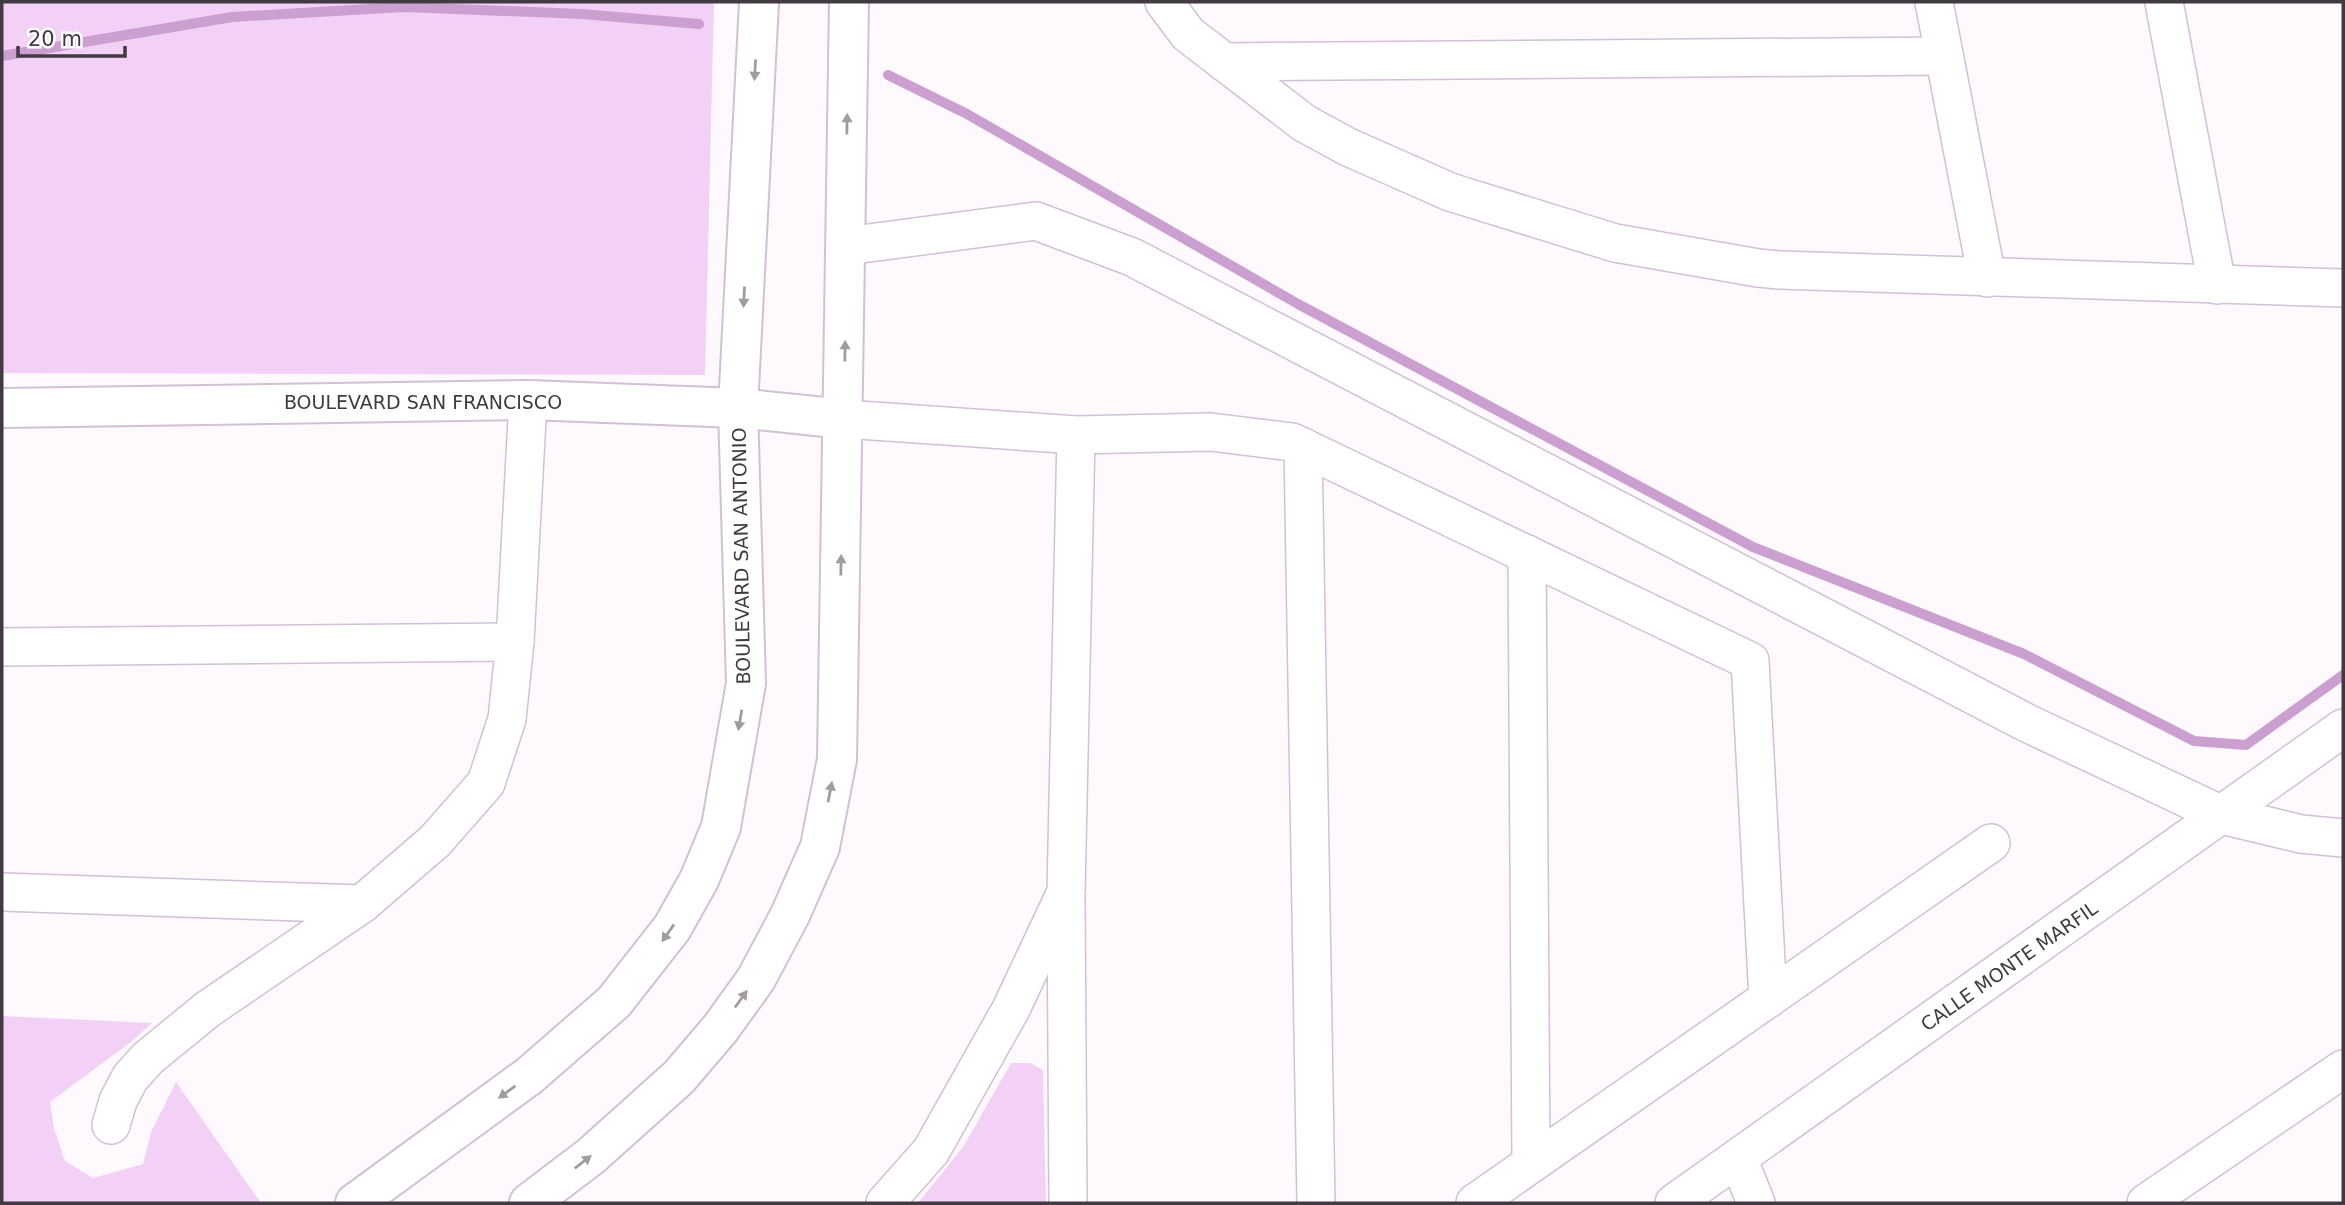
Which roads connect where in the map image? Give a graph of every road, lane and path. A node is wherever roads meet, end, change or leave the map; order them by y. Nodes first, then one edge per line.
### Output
1 (759, 2) edge
2 (849, 2) edge
3 (1164, 2) edge
4 (1934, 2) edge
5 (2164, 2) edge
6 (1944, 56) junction
7 (1224, 62) junction
8 (846, 246) junction
9 (1987, 278) junction
10 (2217, 285) junction
11 (2343, 288) edge
12 (528, 400) junction
13 (2, 408) edge
14 (738, 408) junction
15 (844, 419) junction
16 (1076, 435) junction
17 (1303, 447) junction
18 (1527, 554) junction
19 (515, 642) junction
20 (2, 647) edge
21 (2343, 728) edge
22 (2222, 815) junction
23 (2343, 838) edge
24 (1991, 844) dead end
25 (2, 892) edge
26 (1066, 892) junction
27 (362, 904) junction
28 (1768, 999) junction
29 (2343, 1069) edge
30 (111, 1125) dead end
31 (1738, 1158) junction
32 (1531, 1164) junction
33 (355, 1203) edge
34 (529, 1203) edge
35 (886, 1203) edge
36 (1068, 1203) edge
37 (1316, 1203) edge
38 (1475, 1203) edge
39 (1674, 1203) edge
40 (1756, 1203) edge
41 (2146, 1203) edge

1 -> 14 street, BOULEVARD SAN ANTONIO
8 -> 2 street
3 - 7 street
4 - 6 street
5 - 10 street
6 - 7 street
6 - 9 street
7 - 9 street
15 -> 8 street
8 - 22 street
9 - 10 street
10 - 11 street
12 - 13 street, BOULEVARD SAN FRANCISCO
12 - 14 street, BOULEVARD SAN FRANCISCO
12 - 19 street
14 - 15 street, BOULEVARD SAN FRANCISCO
14 -> 33 street, BOULEVARD SAN ANTONIO
15 - 16 street
34 -> 15 street
16 - 17 street
16 - 26 street
17 - 18 street
17 - 37 street
18 - 28 street
18 - 32 street
19 - 20 street
19 - 27 street
21 - 22 street, CALLE MONTE MARFIL
22 - 23 street
22 - 31 street, CALLE MONTE MARFIL
24 - 28 street
25 - 27 street
26 - 35 street
26 - 36 street
27 - 30 street
28 - 32 street
29 - 41 street
31 - 39 street, CALLE MONTE MARFIL
31 - 40 street
32 - 38 street

